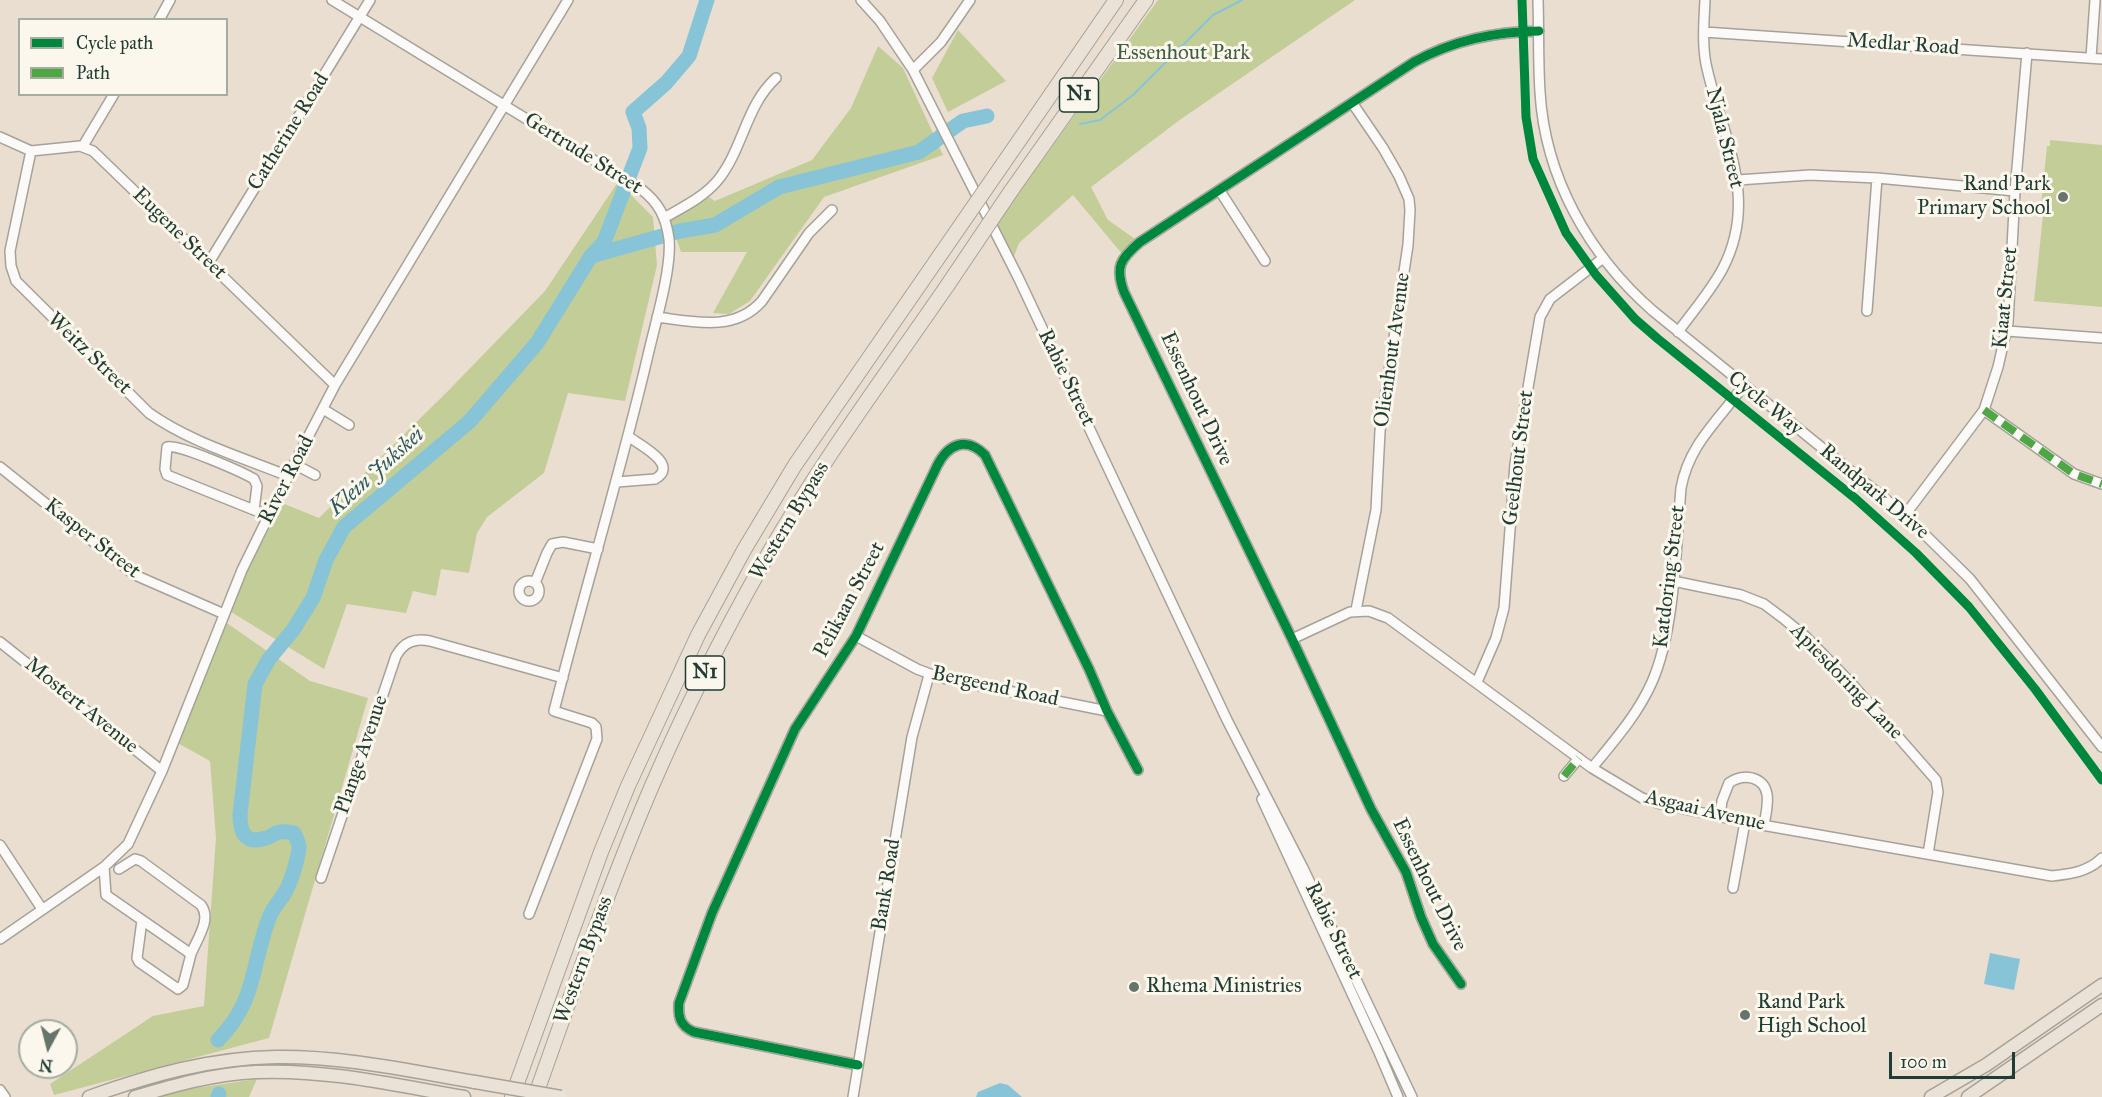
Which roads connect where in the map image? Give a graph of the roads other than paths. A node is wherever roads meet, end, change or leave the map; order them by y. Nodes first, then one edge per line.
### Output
1 (170, 0) edge
2 (332, 0) edge
3 (370, 0) edge
4 (568, 0) edge
5 (861, 0) edge
6 (970, 0) edge
7 (1116, 0) edge
8 (1146, 0) edge
9 (1538, 0) edge
10 (1705, 0) edge
11 (2095, 0) edge
12 (360, 17) junction
13 (160, 18) edge
14 (1539, 32) junction
15 (1704, 32) junction
16 (2027, 53) junction
17 (2091, 58) junction
18 (2102, 59) edge
19 (913, 70) junction
20 (776, 78) dead end
21 (113, 96) edge
22 (505, 104) junction
23 (1353, 104) junction
24 (0, 137) edge
25 (83, 147) junction
26 (31, 151) junction
27 (1877, 178) junction
28 (1738, 180) junction
29 (1220, 190) junction
30 (2015, 191) junction
31 (832, 210) dead end
32 (665, 222) junction
33 (1602, 259) junction
34 (1265, 261) dead end
35 (208, 264) junction
36 (1867, 311) dead end
37 (657, 317) junction
38 (2007, 331) junction
39 (1678, 332) junction
40 (2102, 338) edge
41 (335, 385) junction
42 (1744, 385) junction
43 (323, 409) junction
44 (1984, 410) junction
45 (349, 425) dead end
46 (629, 438) junction
47 (294, 464) junction
48 (0, 467) edge
49 (315, 475) dead end
50 (288, 476) junction
51 (617, 482) junction
52 (2102, 484) edge
53 (254, 510) junction
54 (1905, 515) junction
55 (269, 516) junction
56 (598, 549) junction
57 (1673, 581) junction
58 (535, 583) dead end
59 (1356, 610) junction
60 (224, 614) junction
61 (856, 636) junction
62 (1292, 639) junction
63 (0, 642) edge
64 (929, 675) junction
65 (563, 678) junction
66 (1477, 682) junction
67 (1107, 711) junction
68 (2098, 733) edge
69 (2102, 747) edge
70 (1579, 758) junction
71 (1250, 768) junction
72 (1592, 768) junction
73 (1137, 770) dead end
74 (162, 771) junction
75 (1564, 777) dead end
76 (1720, 816) junction
77 (1745, 822) junction
78 (1764, 825) junction
79 (0, 845) edge
80 (1928, 854) junction
81 (2102, 858) edge
82 (104, 867) junction
83 (119, 869) dead end
84 (321, 878) dead end
85 (1733, 888) dead end
86 (42, 909) junction
87 (529, 914) dead end
88 (142, 920) junction
89 (0, 939) edge
90 (191, 954) junction
91 (1461, 984) dead end
92 (2102, 985) edge
93 (2102, 1005) edge
94 (858, 1065) junction
95 (0, 1089) edge
96 (5, 1097) edge
97 (89, 1097) edge
98 (135, 1097) edge
99 (464, 1097) edge
100 (512, 1097) edge
101 (535, 1097) edge
102 (561, 1097) edge
103 (853, 1097) edge
104 (1398, 1097) edge
105 (1412, 1097) edge
106 (1931, 1097) edge
107 (1968, 1097) edge

1 - 13 street
2 - 12 street, Gertrude Street
3 - 12 street, Catherine Road
4 - 22 street, River Road
5 - 19 street, Rabie Street
6 - 19 street
7 - 100 highway, Western Bypass / N1, bridge
8 - 101 highway, Western Bypass / N1, bridge
9 - 14 street, Randpark Drive
10 - 15 street, Njala Street
11 - 17 street
12 - 22 street, Gertrude Street
12 - 35 street, Catherine Road
14 - 23 street, Essenhout Drive
14 - 33 street, Randpark Drive
15 - 16 street, Medlar Road
15 - 28 street, Njala Street
16 - 17 street, Medlar Road
16 - 30 street, Kiaat Street
17 - 18 street, Medlar Road
19 - 71 street, Rabie Street
20 - 32 street
21 - 25 street
22 - 32 street, Gertrude Street
22 - 41 street, River Road
23 - 29 street, Essenhout Drive
23 - 59 street, Olienhout Avenue
24 - 26 street
25 - 26 street
25 - 35 street, Eugene Street
26 - 50 street, Weitz Street
27 - 28 street
27 - 30 street
27 - 36 street
28 - 39 street, Njala Street
29 - 34 street
29 - 62 street, Essenhout Drive
30 - 38 street, Kiaat Street
31 - 37 street
32 - 37 street, Gertrude Street
33 - 39 street, Randpark Drive
33 - 66 street, Geelhout Street
35 - 41 street, Eugene Street
37 - 46 street, Gertrude Street
38 - 40 street
38 - 44 street, Kiaat Street
39 - 42 street, Randpark Drive
41 - 43 street, River Road
42 - 54 street, Randpark Drive
42 - 57 street, Katdoring Street
43 - 45 street
43 - 47 street, River Road
44 - 52 street
44 - 54 street, Kiaat Street
46 - 51 street, Gertrude Street
46 - 51 street
47 - 49 street
47 - 50 street, River Road
48 - 60 street, Kasper Street
50 - 55 street, River Road
51 - 56 street, Gertrude Street
53 - 53 street
53 - 55 street
54 - 68 street, Randpark Drive
55 - 60 street, River Road
56 - 58 street
56 - 65 street, Gertrude Street
57 - 72 street, Katdoring Street
57 - 80 street, Apiesdoring Lane
59 - 62 street
59 - 66 street, Asgaai Avenue
60 - 74 street, River Road
61 - 64 street, Bergeend Road
61 - 67 street, Pelikaan Street
61 - 94 street, Pelikaan Street
62 - 91 street, Essenhout Drive
63 - 74 street, Mostert Avenue
64 - 67 street, Bergeend Road
64 - 94 street, Bank Road
65 - 84 street, Plange Avenue
65 - 87 street, Gertrude Street
66 - 70 street, Asgaai Avenue
67 - 73 street, Pelikaan Street
68 - 69 street, Randpark Drive
70 - 72 street, Asgaai Avenue
70 - 75 street
71 - 104 street, Rabie Street
71 - 105 street, Rabie Street
72 - 76 street, Asgaai Avenue
74 - 82 street, River Road
76 - 77 street, Asgaai Avenue
76 - 78 street
77 - 78 street, Asgaai Avenue
77 - 85 street
78 - 80 street, Asgaai Avenue
79 - 86 street
80 - 81 street, Asgaai Avenue
82 - 86 street, River Road
82 - 88 street
83 - 90 street
86 - 89 street, River Road
88 - 90 street
88 - 90 street
92 - 106 main road
93 - 107 main road
94 - 103 street, Bank Road
95 - 96 street
97 - 102 main road, bridge
98 - 99 main road

